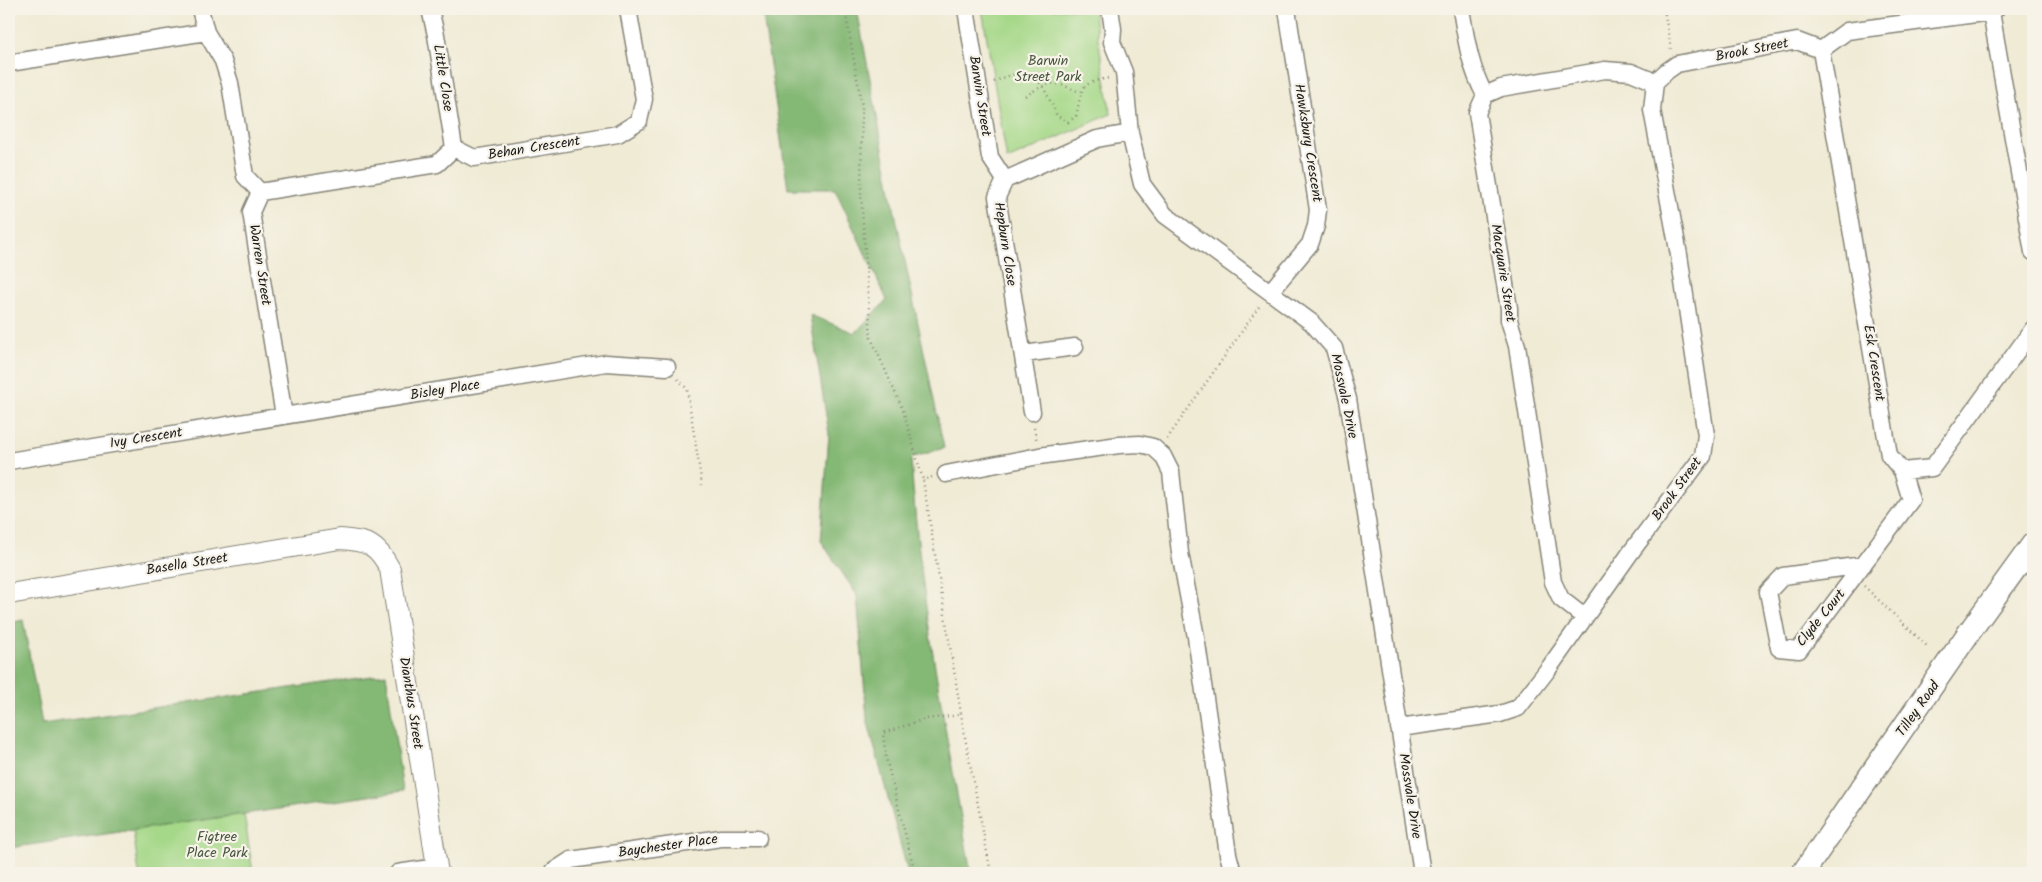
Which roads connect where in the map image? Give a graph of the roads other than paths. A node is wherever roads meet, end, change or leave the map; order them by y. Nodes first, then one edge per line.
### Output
1 (200, 9) edge
2 (430, 9) edge
3 (628, 9) edge
4 (966, 9) edge
5 (1110, 9) edge
6 (1287, 9) edge
7 (1461, 9) edge
8 (1994, 10) edge
9 (206, 32) junction
10 (1821, 50) junction
11 (9, 63) edge
12 (1655, 82) junction
13 (1485, 95) junction
14 (1130, 133) junction
15 (454, 148) junction
16 (1005, 180) junction
17 (260, 192) junction
18 (2033, 252) edge
19 (1270, 292) junction
20 (2033, 329) edge
21 (1075, 346) dead end
22 (1024, 354) junction
23 (667, 367) road end
24 (1032, 412) road end
25 (284, 416) junction
26 (9, 461) edge
27 (1902, 471) junction
28 (946, 474) road end
29 (366, 542) joint
30 (2033, 544) edge
31 (1858, 571) junction
32 (9, 594) edge
33 (1584, 617) junction
34 (1400, 728) junction
35 (758, 838) dead end
36 (438, 870) edge
37 (398, 873) edge
38 (554, 873) edge
39 (1233, 873) edge
40 (1422, 873) edge
41 (1803, 873) edge

1 - 9 street
2 - 15 street, Little Close
3 - 15 street, Behan Crescent
4 - 16 street, Barwin Street
5 - 14 street, Mossvale Drive
6 - 19 street, Hawksbury Crescent
7 - 13 street
8 - 10 street
8 - 18 street
9 - 11 street
9 - 17 street
10 - 12 street, Brook Street
10 - 27 street, Esk Crescent
12 - 13 street
12 - 33 street, Brook Street
13 - 33 street, Macquarie Street
14 - 16 street
14 - 19 street, Mossvale Drive
15 - 17 street
16 - 22 street, Hepburn Close
17 - 25 street, Warren Street
19 - 34 street, Mossvale Drive
20 - 27 street
21 - 22 street
22 - 24 street, Hepburn Close
23 - 25 street, Bisley Place
25 - 26 street, Ivy Crescent
27 - 31 street, Clyde Court
28 - 39 street
29 - 32 street, Basella Street
29 - 36 street, Dianthus Street
30 - 41 main road, Tilley Road
31 - 31 street, Clyde Court
33 - 34 street, Brook Street
34 - 40 street, Mossvale Drive
35 - 38 street, Baychester Place
36 - 37 street

